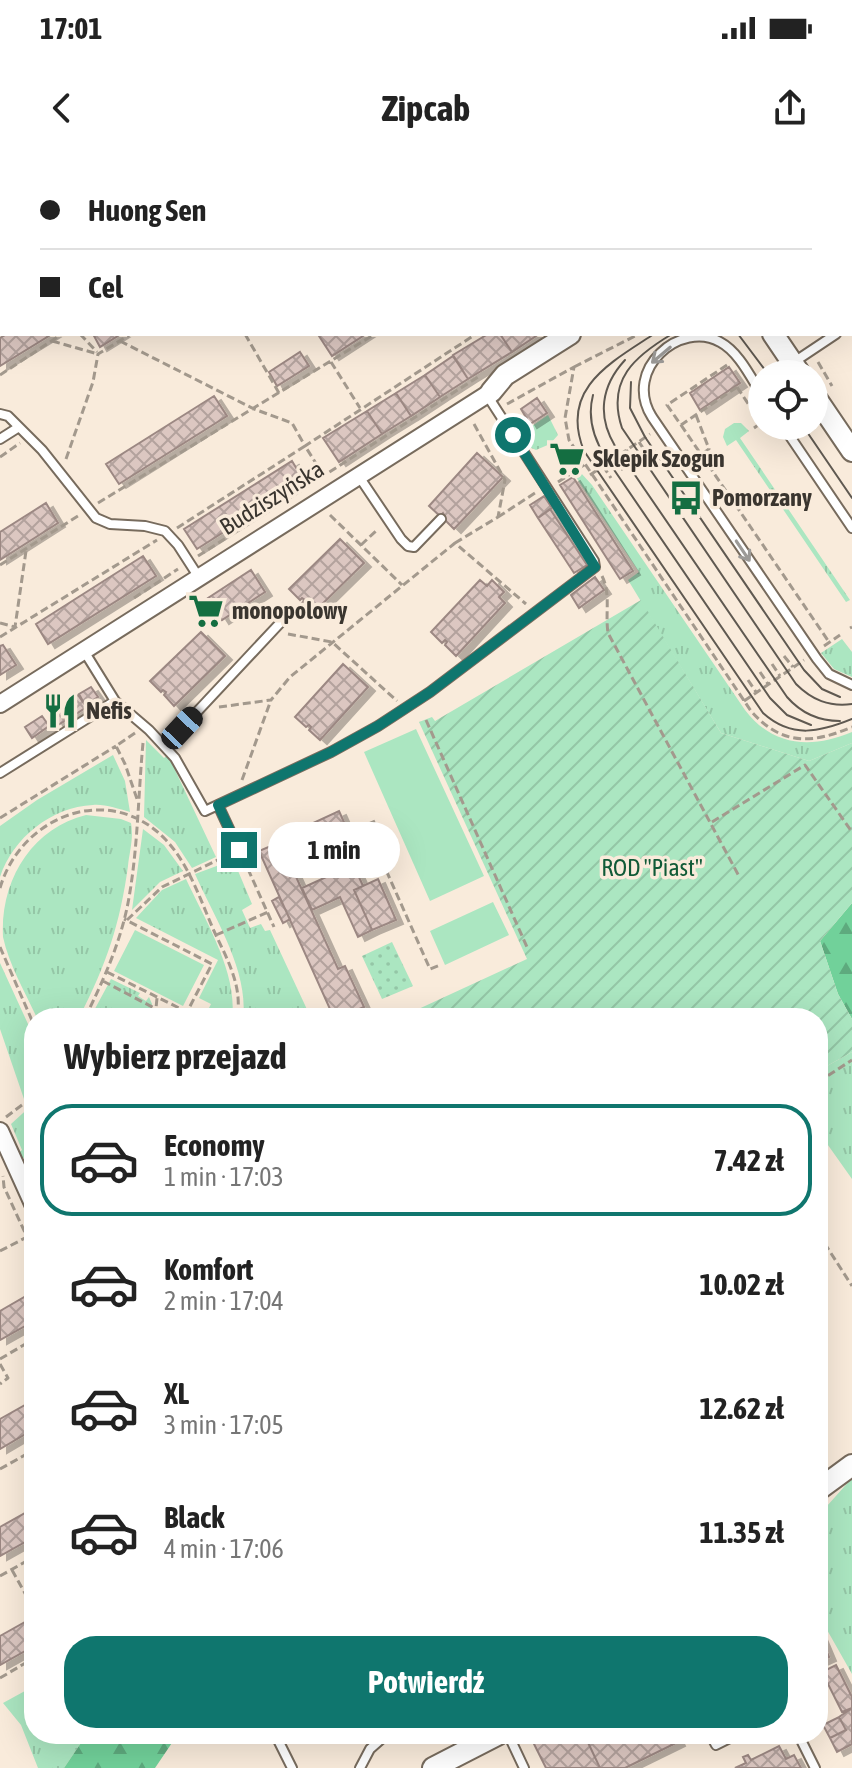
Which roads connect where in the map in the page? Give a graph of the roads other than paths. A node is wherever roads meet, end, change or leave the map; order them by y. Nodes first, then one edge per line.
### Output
1 (567, 336) edge
2 (774, 336) edge
3 (833, 336) edge
4 (790, 360) edge
5 (804, 360) edge
6 (748, 374) edge
7 (488, 386) junction
8 (0, 414) edge
9 (828, 416) edge
10 (19, 427) junction
11 (0, 439) edge
12 (792, 440) edge
13 (852, 451) edge
14 (358, 475) junction
15 (441, 519) dead end
16 (852, 528) edge
17 (193, 569) junction
18 (281, 622) dead end
19 (84, 651) junction
20 (852, 685) edge
21 (115, 701) junction
22 (0, 704) edge
23 (165, 746) junction
24 (0, 773) edge
25 (218, 805) junction
26 (239, 850) road end
27 (0, 1131) edge
28 (24, 1186) edge
29 (852, 1465) edge
30 (828, 1483) edge
31 (280, 1744) edge
32 (376, 1744) edge
33 (480, 1744) edge
34 (513, 1744) edge
35 (803, 1744) edge
36 (292, 1768) edge
37 (360, 1768) edge
38 (433, 1768) edge
39 (524, 1768) edge
40 (815, 1768) edge

1 - 7 street, Budziszyńska
2 - 4 street
3 - 5 lane
6 -> 20 lane
7 - 14 street, Budziszyńska
7 - 25 lane
8 - 10 lane
9 - 13 street
10 - 11 lane
10 - 17 lane
12 - 16 lane
14 - 15 lane
14 - 17 street, Budziszyńska
17 - 19 street, Budziszyńska
18 - 23 lane
19 - 21 lane
19 - 22 street, Budziszyńska
21 - 23 lane
21 - 24 lane
23 - 25 lane
25 - 26 lane
27 - 28 street
29 - 30 street
31 - 36 lane
32 - 37 lane
33 - 38 street
34 - 39 lane
35 - 40 lane

